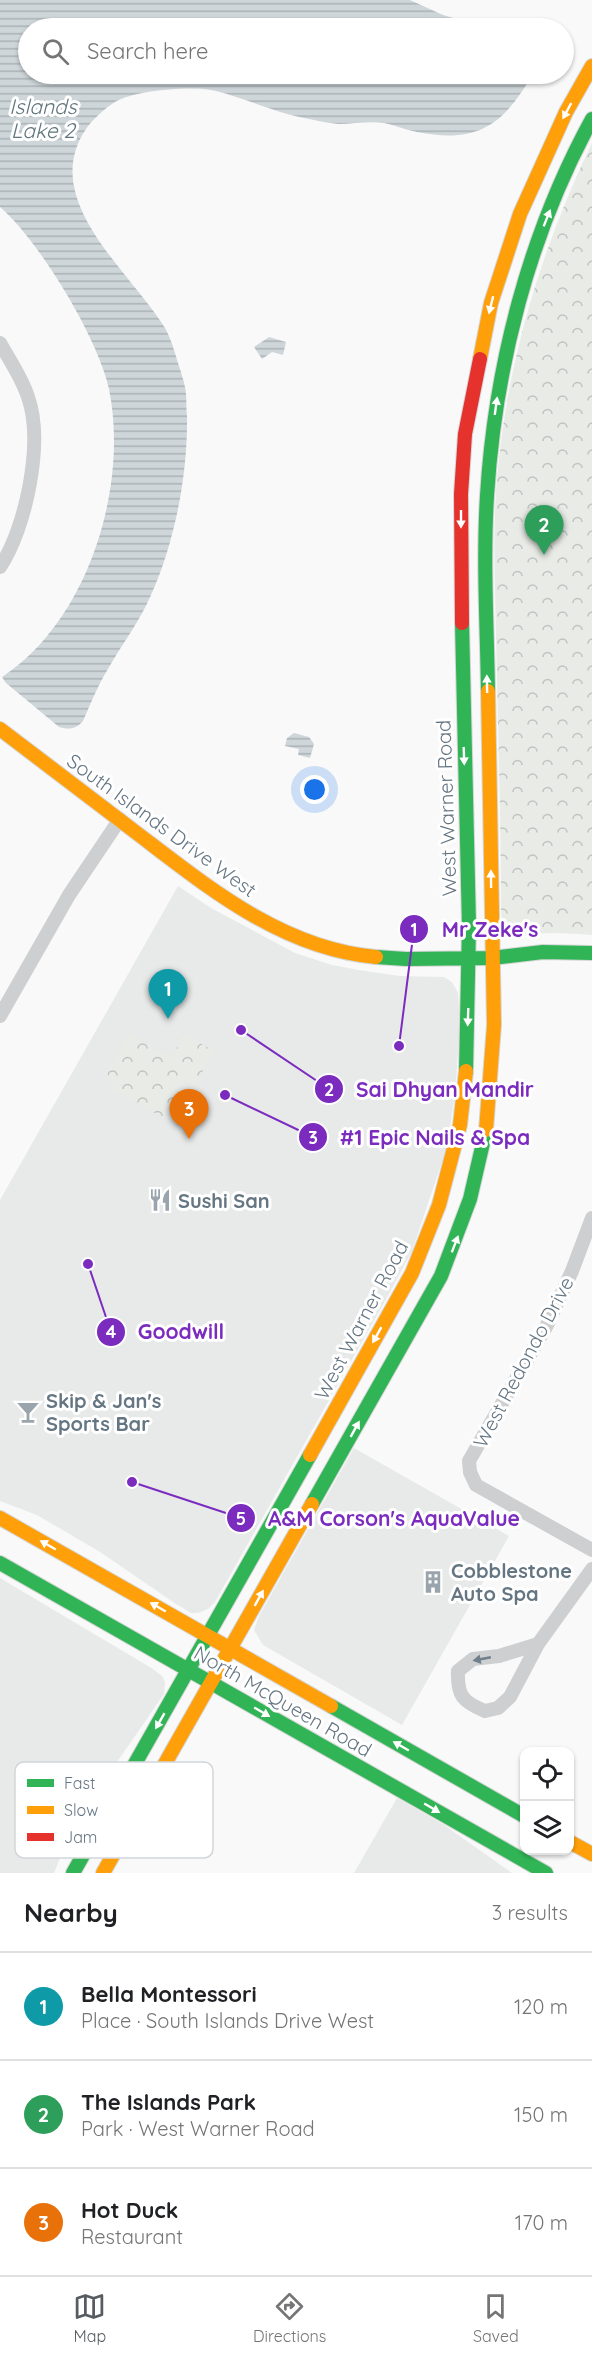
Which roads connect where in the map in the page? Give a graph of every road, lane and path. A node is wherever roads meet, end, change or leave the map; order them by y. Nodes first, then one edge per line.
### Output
1 (592, 66) edge
2 (592, 119) edge
3 (0, 343) edge
4 (0, 567) edge
5 (0, 729) edge
6 (120, 819) junction
7 (592, 953) edge
8 (469, 958) junction
9 (492, 958) junction
10 (0, 1016) edge
11 (592, 1218) edge
12 (405, 1284) junction
13 (430, 1297) junction
14 (3, 1524) edge
15 (592, 1550) edge
16 (0, 1563) edge
17 (592, 1569) edge
18 (208, 1636) junction
19 (538, 1644) junction
20 (231, 1649) junction
21 (189, 1670) junction
22 (212, 1683) junction
23 (136, 1762) edge
24 (167, 1762) edge
25 (520, 1813) edge
26 (574, 1844) edge
27 (592, 1854) edge
28 (82, 1858) edge
29 (112, 1858) edge
30 (73, 1873) edge
31 (103, 1873) edge
32 (546, 1873) edge

1 -> 8 main road, West Warner Road
9 -> 2 main road
3 - 4 street
5 - 6 main road, South Islands Drive West
6 - 8 main road, South Islands Drive West
6 - 10 street
7 - 9 main road, South Islands Drive West
8 - 9 main road, South Islands Drive West
8 -> 12 main road, West Warner Road
13 -> 9 main road
11 - 15 street, West Redondo Drive
12 - 13 main road
12 -> 18 main road, West Warner Road
20 -> 13 main road
18 -> 14 main road, North McQueen Road
16 - 21 main road, North McQueen Road
17 - 19 street
18 - 20 main road, North McQueen Road
18 - 21 main road, West Warner Road
19 -> 19 street
20 - 22 main road
25 -> 20 main road, North McQueen Road
21 - 22 main road, North McQueen Road
21 -> 23 main road, West Warner Road
22 - 24 main road
22 -> 32 main road, North McQueen Road
26 - 27 main road
28 -> 30 main road, West Warner Road
29 - 31 main road

